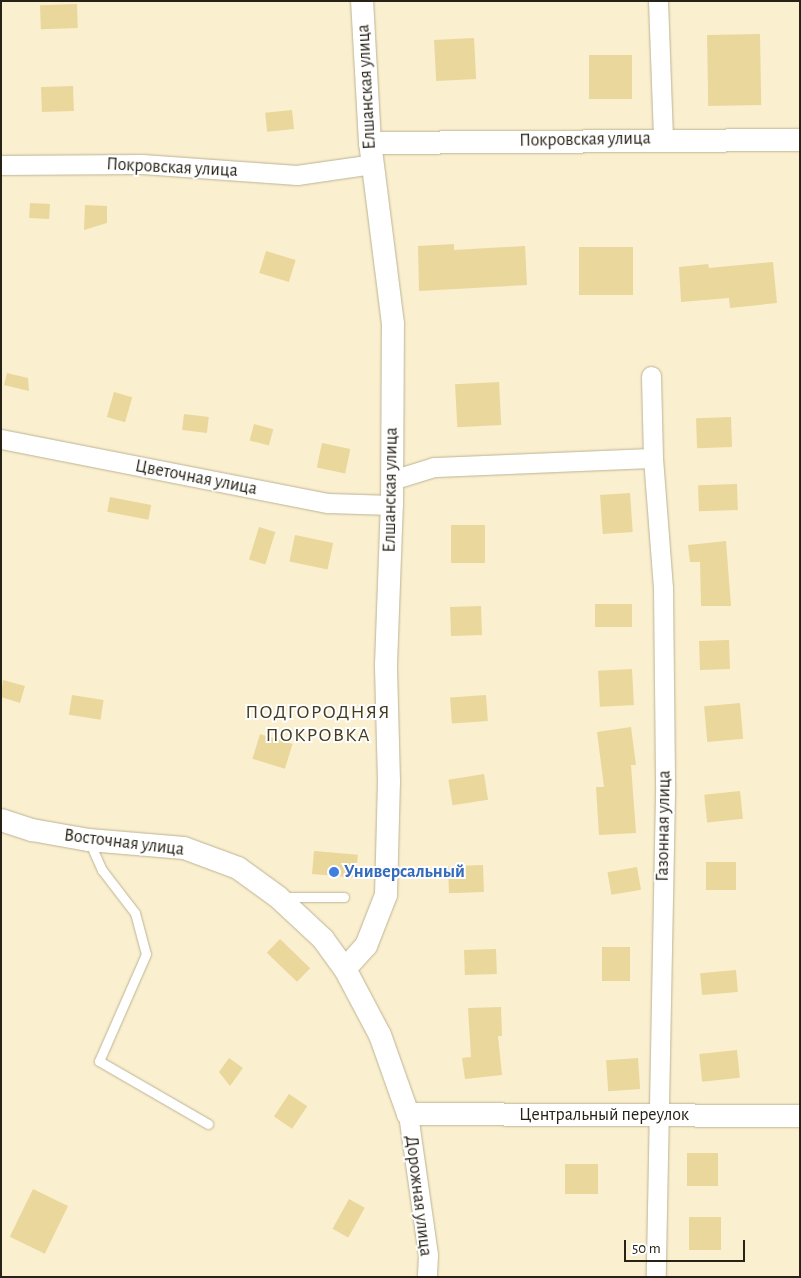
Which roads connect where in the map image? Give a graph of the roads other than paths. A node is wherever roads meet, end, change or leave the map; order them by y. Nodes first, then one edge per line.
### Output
1 (362, 1) edge
2 (658, 1) edge
3 (663, 139) junction
4 (800, 140) edge
5 (371, 153) junction
6 (1, 165) edge
7 (650, 376) dead end
8 (1, 439) edge
9 (653, 458) junction
10 (392, 480) junction
11 (392, 505) junction
12 (1, 820) edge
13 (89, 840) junction
14 (278, 897) junction
15 (344, 897) dead end
16 (345, 969) junction
17 (408, 1114) junction
18 (658, 1115) junction
19 (800, 1116) edge
20 (208, 1124) dead end
21 (427, 1277) edge
22 (656, 1277) edge

1 - 5 street, Елшанская улица
2 - 3 street
3 - 4 street, Покровская улица
3 - 5 street, Покровская улица
5 - 6 street, Покровская улица
5 - 10 street, Елшанская улица
7 - 9 street, Газонная улица
8 - 11 street, Цветочная улица
9 - 10 street
9 - 18 street, Газонная улица
10 - 11 street, Елшанская улица
11 - 16 street, Елшанская улица
12 - 13 street, Восточная улица
13 - 14 street, Восточная улица
13 - 20 lane
14 - 15 lane
14 - 16 street, Восточная улица
16 - 17 street, Восточная улица
17 - 18 street, Центральный переулок
17 - 21 street, Дорожная улица
18 - 19 street, Центральный переулок
18 - 22 street, Газонная улица

